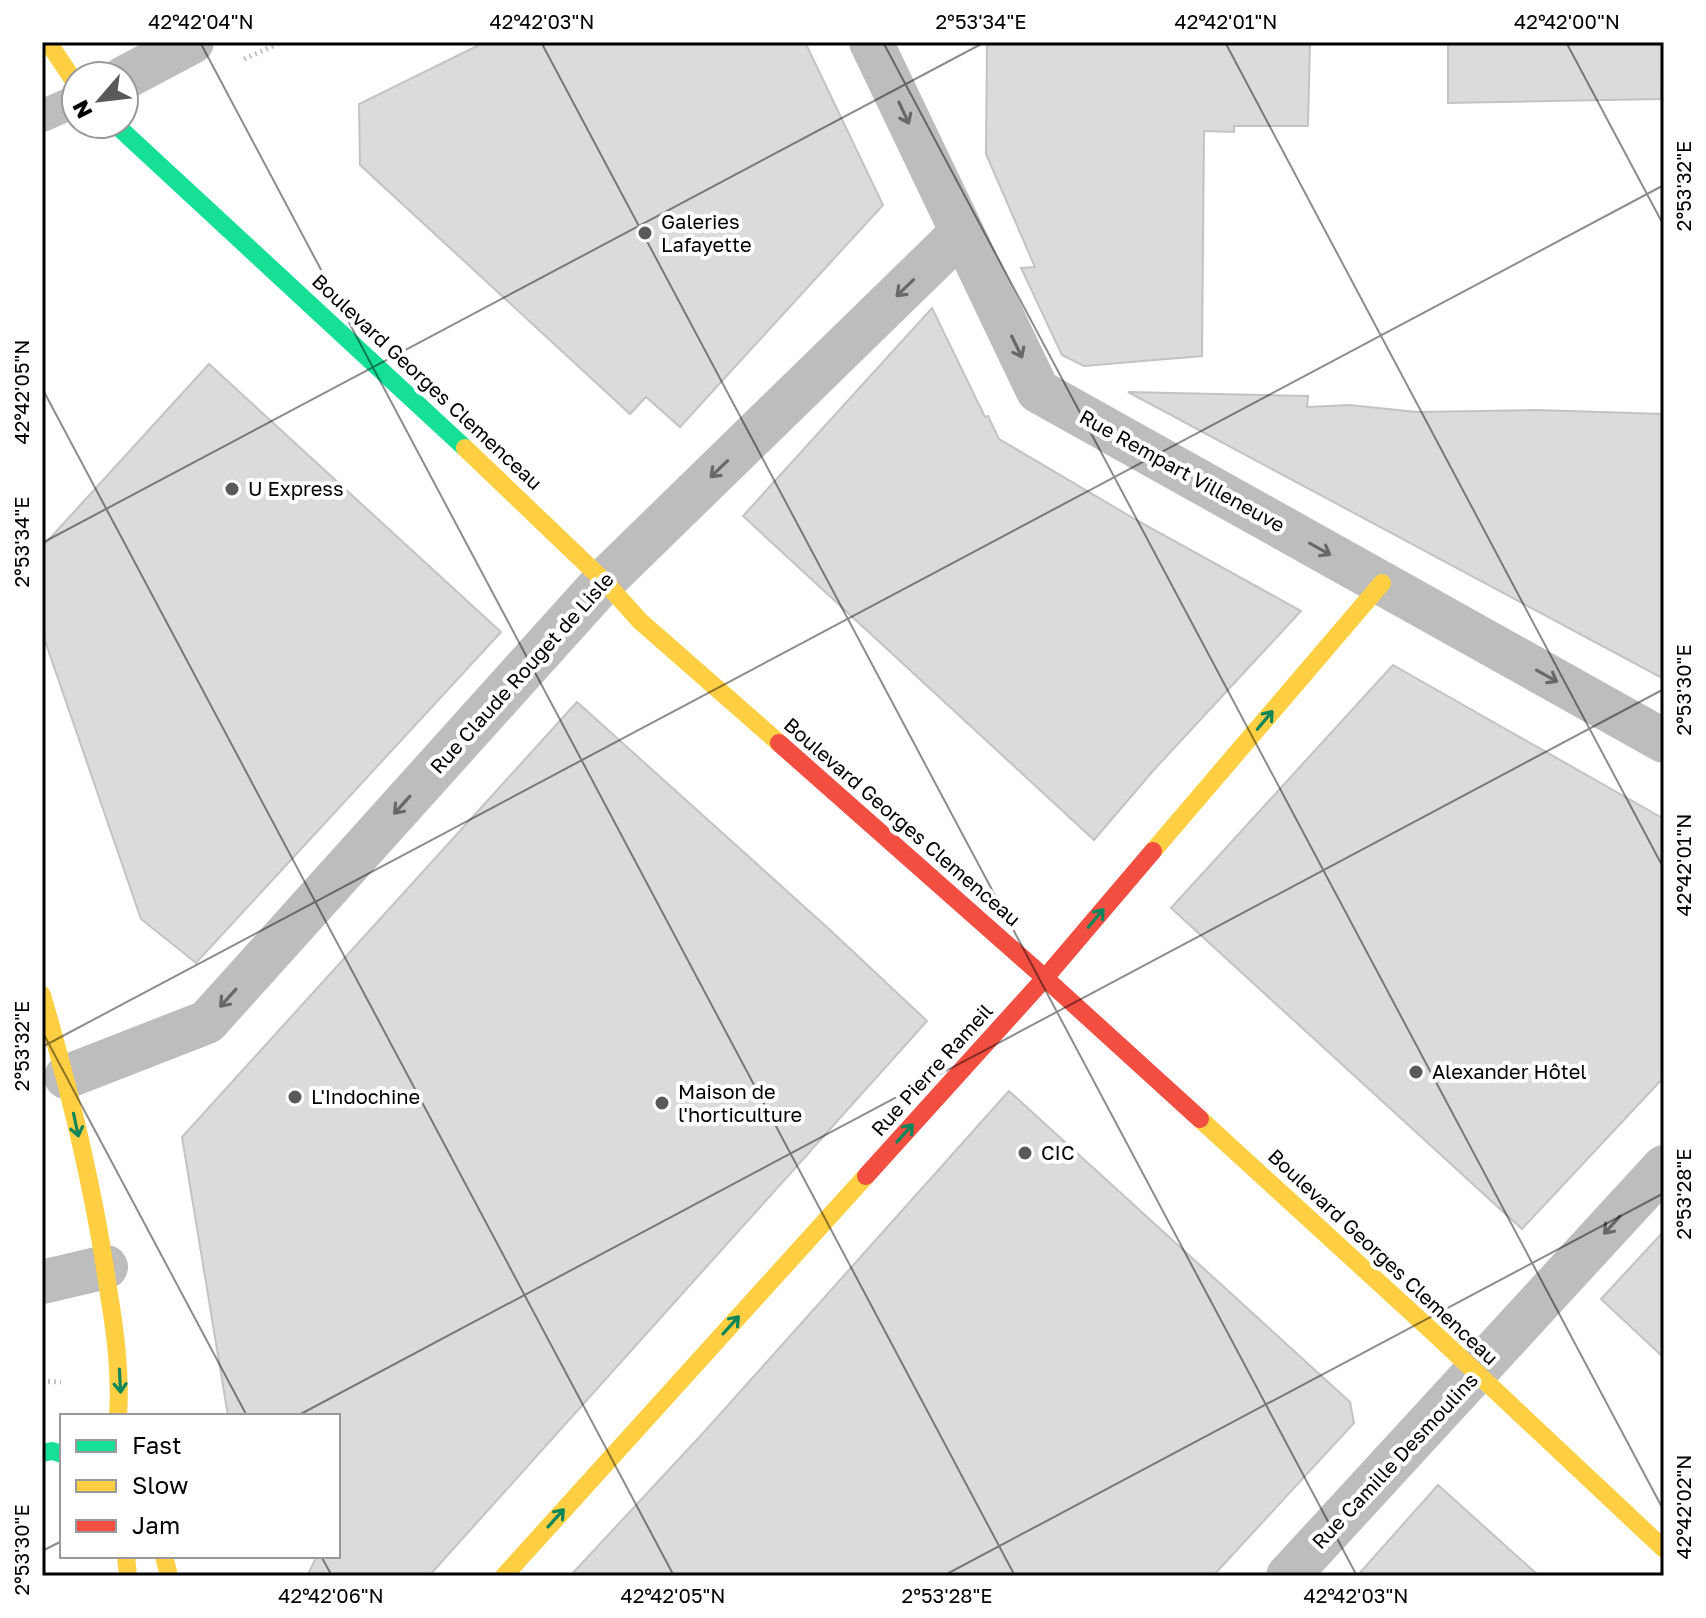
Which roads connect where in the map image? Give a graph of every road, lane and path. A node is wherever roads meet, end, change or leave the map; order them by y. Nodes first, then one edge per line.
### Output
1 (48, 42) edge
2 (192, 42) edge
3 (871, 42) edge
4 (60, 60) edge
5 (140, 70) edge
6 (60, 99) edge
7 (42, 116) edge
8 (132, 140) edge
9 (961, 233) junction
10 (604, 581) junction
11 (1382, 583) junction
12 (1664, 741) edge
13 (1045, 978) junction
14 (42, 995) edge
15 (66, 1077) junction
16 (1664, 1167) edge
17 (106, 1267) junction
18 (42, 1282) edge
19 (1477, 1373) junction
20 (118, 1414) edge
21 (1664, 1549) edge
22 (504, 1576) edge
23 (1288, 1576) edge

1 - 4 main road
2 - 5 street
3 -> 9 street, Rue Rempart Villeneuve
6 - 7 lane
8 - 10 main road, Boulevard Georges Clemenceau
9 -> 10 street, Rue Claude Rouget de Lisle
9 -> 11 street, Rue Rempart Villeneuve
10 - 13 main road, Boulevard Georges Clemenceau
10 -> 15 street, Rue Claude Rouget de Lisle
11 -> 12 street, Rue Rempart Villeneuve
13 -> 11 main road, Rue Pierre Rameil
13 - 19 main road, Boulevard Georges Clemenceau
22 -> 13 main road, Rue Pierre Rameil
14 - 15 main road
15 -> 17 main road
16 -> 19 street, Rue Camille Desmoulins
17 - 18 street
17 -> 20 main road
19 - 21 main road, Boulevard Georges Clemenceau
19 - 23 street, Rue Camille Desmoulins

